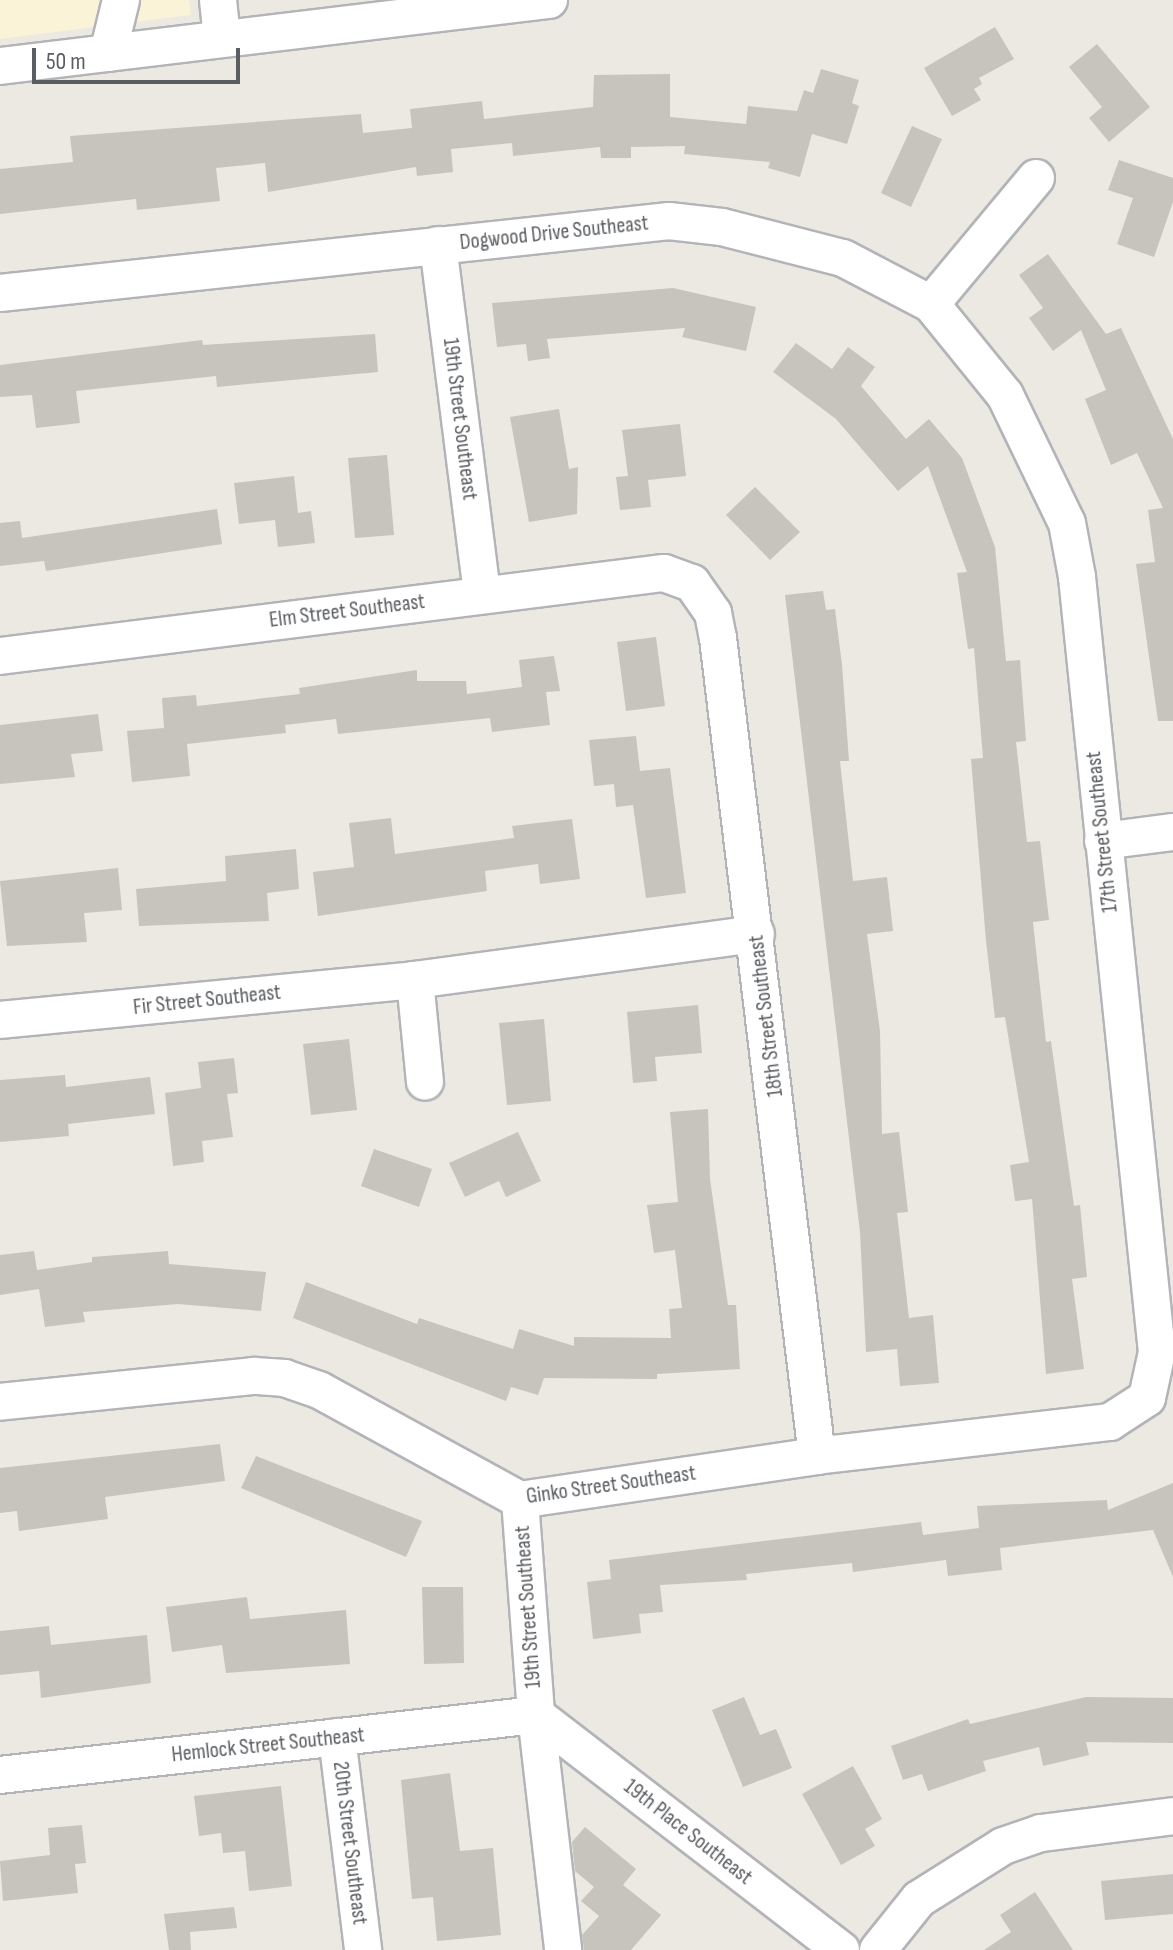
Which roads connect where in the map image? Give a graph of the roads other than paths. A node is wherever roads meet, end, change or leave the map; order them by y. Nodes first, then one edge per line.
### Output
1 (121, 0) edge
2 (218, 0) edge
3 (549, 0) edge
4 (222, 38) junction
5 (108, 53) junction
6 (0, 66) edge
7 (1036, 178) dead end
8 (438, 245) junction
9 (0, 293) edge
10 (931, 304) junction
11 (692, 583) joint
12 (482, 594) junction
13 (0, 656) edge
14 (1173, 832) edge
15 (1103, 841) junction
16 (756, 934) junction
17 (415, 980) junction
18 (0, 1020) edge
19 (425, 1082) dead end
20 (1147, 1398) joint
21 (0, 1402) edge
22 (817, 1456) junction
23 (520, 1500) junction
24 (536, 1715) junction
25 (337, 1737) junction
26 (0, 1775) edge
27 (1173, 1816) edge
28 (363, 1950) edge
29 (563, 1950) edge
30 (841, 1950) edge
31 (878, 1950) edge

1 - 5 street
2 - 4 street
3 - 4 street
4 - 5 street
5 - 6 street
7 - 10 street
8 - 9 street, Dogwood Drive Southeast
8 - 10 street, Dogwood Drive Southeast
8 - 12 street, 19th Street Southeast
10 - 15 street, 17th Street Southeast
11 - 12 street, Elm Street Southeast
11 - 16 street, 18th Street Southeast
12 - 13 street, Elm Street Southeast
14 - 15 street
15 - 20 street, 17th Street Southeast
16 - 17 street, Fir Street Southeast
16 - 22 street, 18th Street Southeast
17 - 18 street, Fir Street Southeast
17 - 19 street
20 - 22 street, Ginko Street Southeast
21 - 23 street, Ginko Street Southeast
22 - 23 street, Ginko Street Southeast
23 - 24 street, 19th Street Southeast
24 - 25 street, Hemlock Street Southeast
24 - 29 street, 19th Street Southeast
24 - 30 street, 19th Place Southeast
25 - 26 street, Hemlock Street Southeast
25 - 28 street, 20th Street Southeast
27 - 31 street

